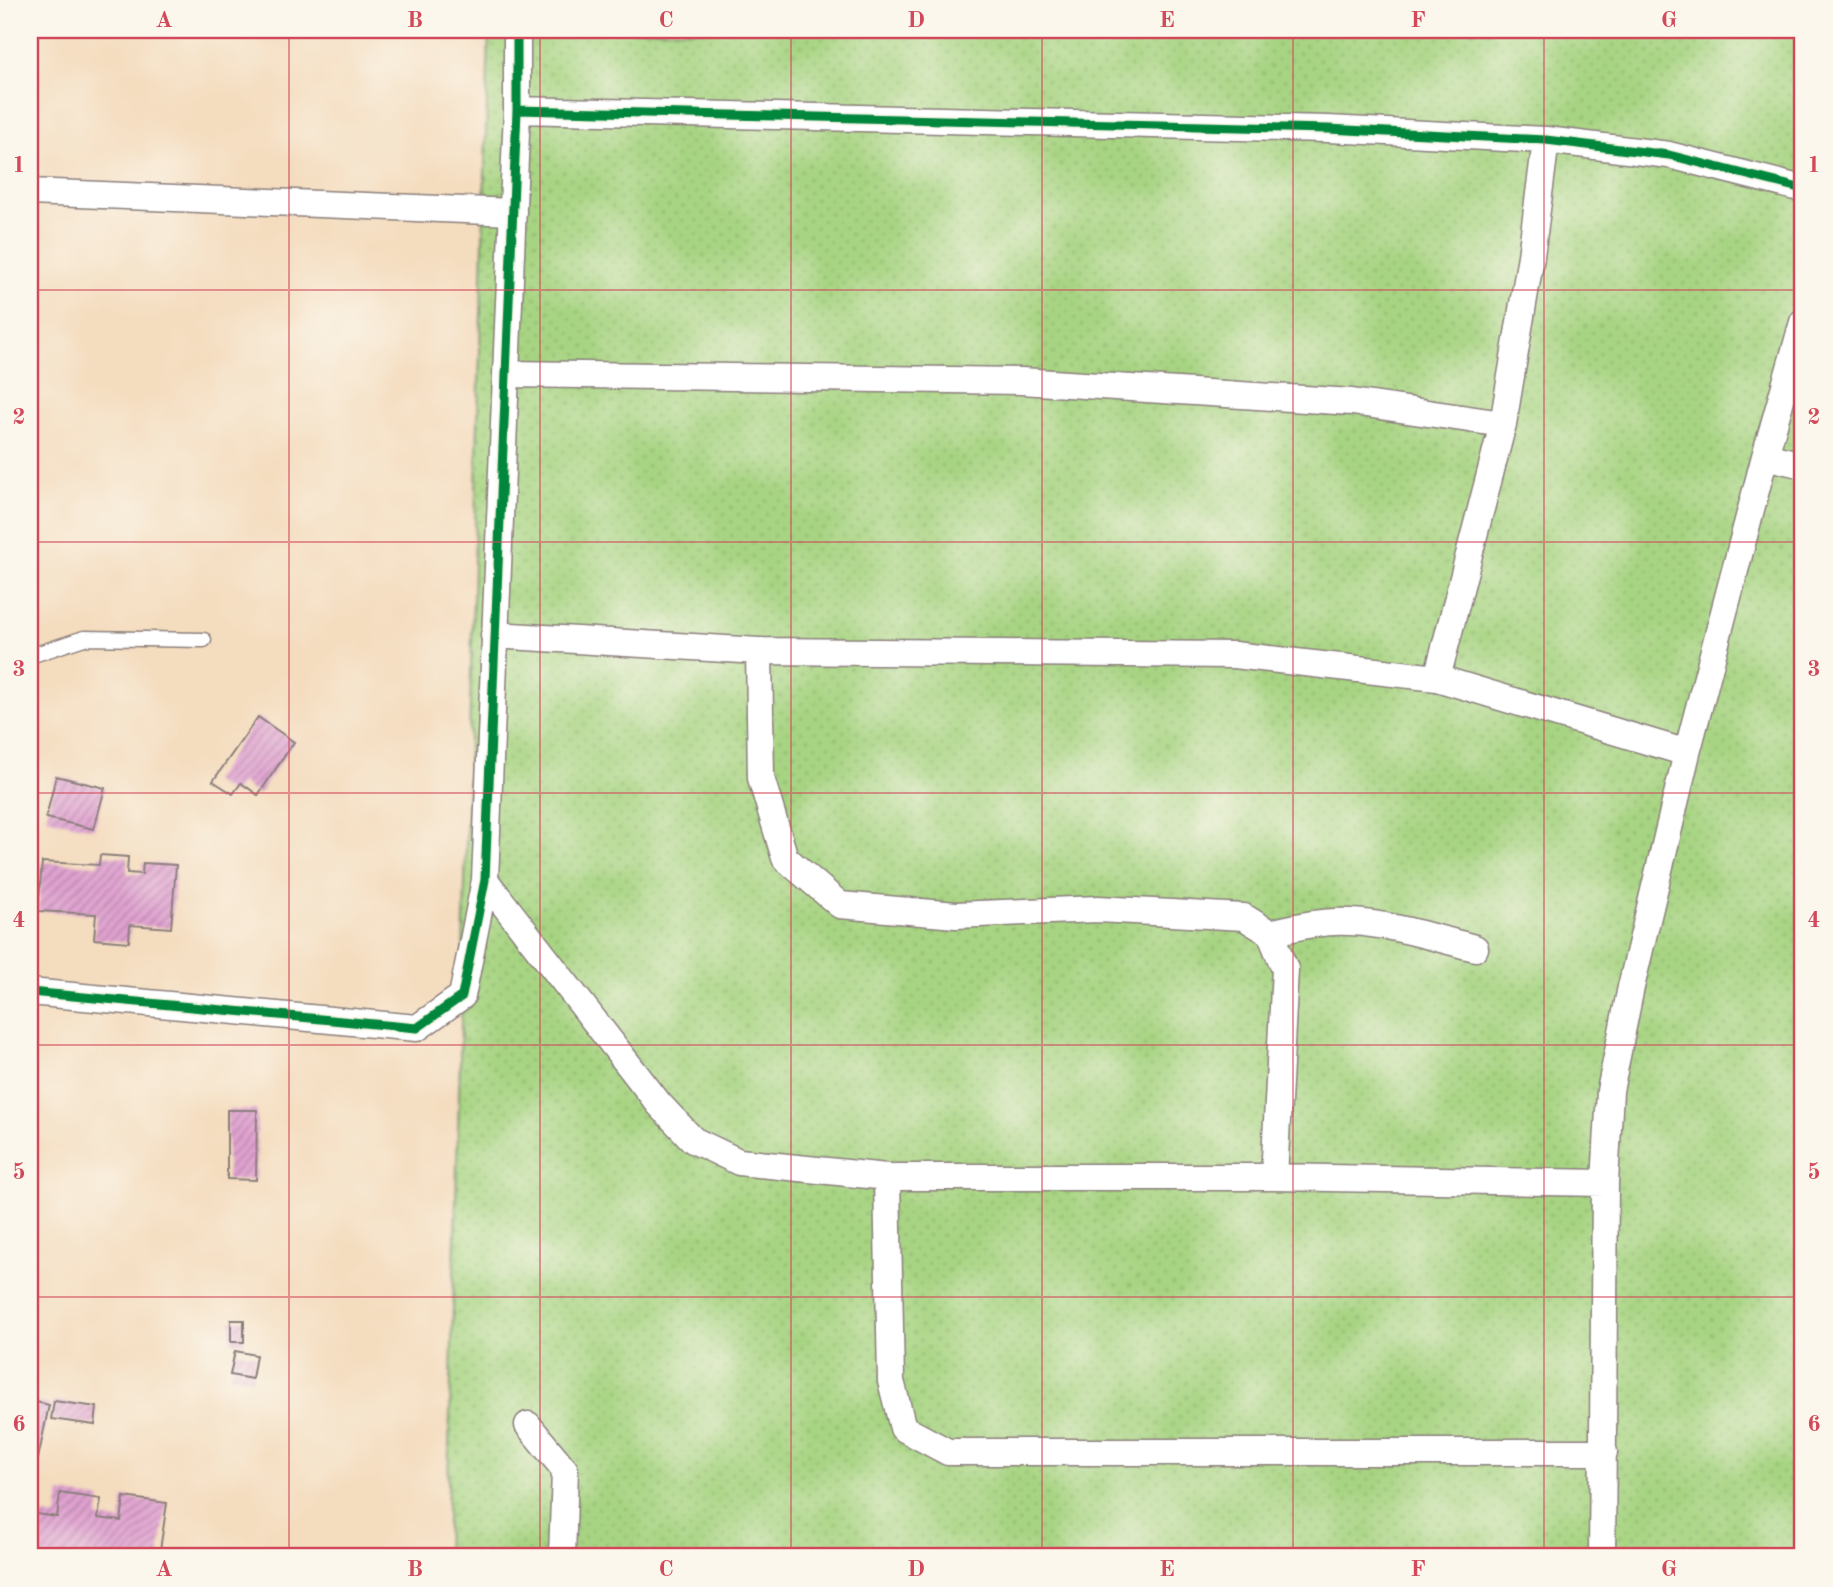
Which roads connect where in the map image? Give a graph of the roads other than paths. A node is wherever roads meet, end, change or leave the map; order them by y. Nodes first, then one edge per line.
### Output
1 (517, 30) edge
2 (517, 110) junction
3 (1546, 140) junction
4 (1803, 189) edge
5 (30, 192) edge
6 (513, 212) junction
7 (1803, 322) edge
8 (506, 374) junction
9 (1503, 424) junction
10 (1765, 456) junction
11 (1803, 465) edge
12 (494, 635) junction
13 (204, 640) dead end
14 (759, 651) junction
15 (30, 656) edge
16 (1437, 678) junction
17 (1687, 753) junction
18 (485, 880) junction
19 (1270, 933) junction
20 (1475, 948) dead end
21 (30, 992) edge
22 (887, 1177) junction
23 (1274, 1177) junction
24 (1605, 1183) junction
25 (528, 1424) dead end
26 (1604, 1452) junction
27 (562, 1557) edge
28 (1602, 1557) edge

1 - 2 street
2 - 3 street
2 - 6 street
3 - 4 street
3 - 9 street
5 - 6 street
6 - 8 street
7 - 10 street
8 - 9 street
8 - 12 street
9 - 16 street
10 - 11 street
10 - 17 street
12 - 14 street
12 - 18 street
13 - 15 lane
14 - 16 street
14 - 19 street
16 - 17 street
17 - 24 street
18 - 21 street
18 - 22 street
19 - 20 street
19 - 23 street
22 - 23 street
22 - 26 street
23 - 24 street
24 - 26 street
25 - 27 street
26 - 28 street

